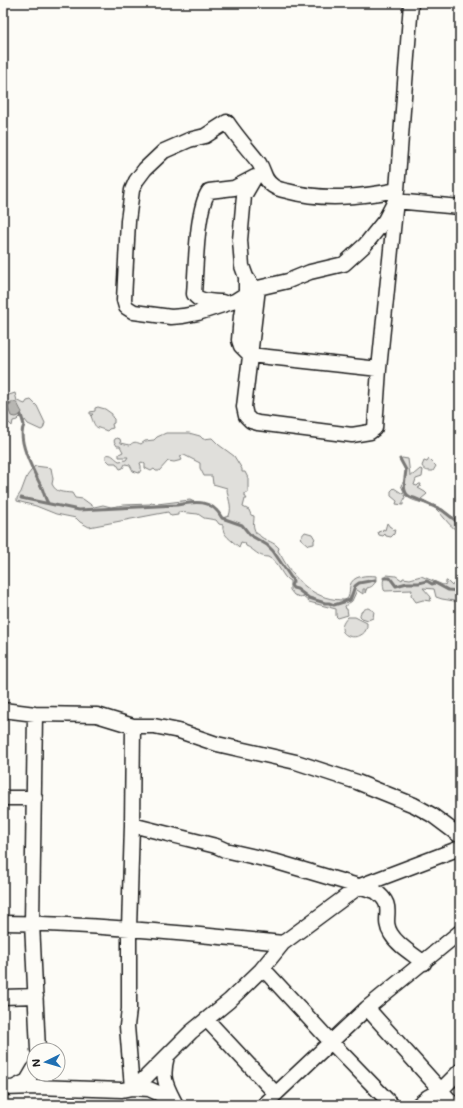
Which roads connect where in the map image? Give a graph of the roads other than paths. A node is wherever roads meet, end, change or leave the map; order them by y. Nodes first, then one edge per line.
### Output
1 (411, 3) edge
2 (258, 172) junction
3 (396, 196) junction
4 (460, 207) edge
5 (252, 291) junction
6 (227, 303) junction
7 (250, 355) junction
8 (379, 369) junction
9 (3, 710) edge
10 (35, 714) junction
11 (132, 726) junction
12 (3, 798) edge
13 (35, 798) junction
14 (132, 825) junction
15 (460, 836) edge
16 (460, 848) edge
17 (360, 886) junction
18 (3, 923) edge
19 (32, 923) junction
20 (129, 929) junction
21 (460, 932) edge
22 (282, 943) junction
23 (424, 963) junction
24 (261, 970) junction
25 (36, 996) junction
26 (3, 997) edge
27 (367, 1008) junction
28 (207, 1020) junction
29 (38, 1042) edge
30 (332, 1043) junction
31 (167, 1056) junction
32 (460, 1071) edge
33 (26, 1081) edge
34 (50, 1082) edge
35 (53, 1087) junction
36 (8, 1088) edge
37 (132, 1088) junction
38 (441, 1090) junction
39 (276, 1094) junction
40 (175, 1105) edge
41 (264, 1105) edge
42 (392, 1105) edge
43 (418, 1105) edge
44 (454, 1105) edge

1 - 3 street
2 - 3 street
2 - 5 street
2 - 6 street
2 - 6 street
3 - 4 street
3 - 5 street
3 - 8 street
5 - 6 street
5 - 7 street
7 - 8 street
7 - 8 street
9 - 10 street
10 - 11 street
10 - 13 street
11 - 14 street
11 - 15 street
12 - 13 street
13 - 19 street
14 - 17 street
14 - 20 street
16 - 17 street
17 - 22 street
17 - 23 street
18 - 19 street
19 - 20 street
19 - 25 street
20 - 22 street
20 - 37 street
21 - 23 street
22 - 24 street
23 - 27 street
24 - 28 street
24 - 30 street
25 - 26 street
25 - 29 street
27 - 30 street
27 - 38 street
28 - 31 street
28 - 39 street
30 - 39 street
30 - 42 street
31 - 37 street
31 - 40 street
32 - 38 street
33 - 36 street
34 - 35 street
35 - 36 street
35 - 37 street
37 - 40 street
38 - 43 street
38 - 44 street
39 - 41 street

